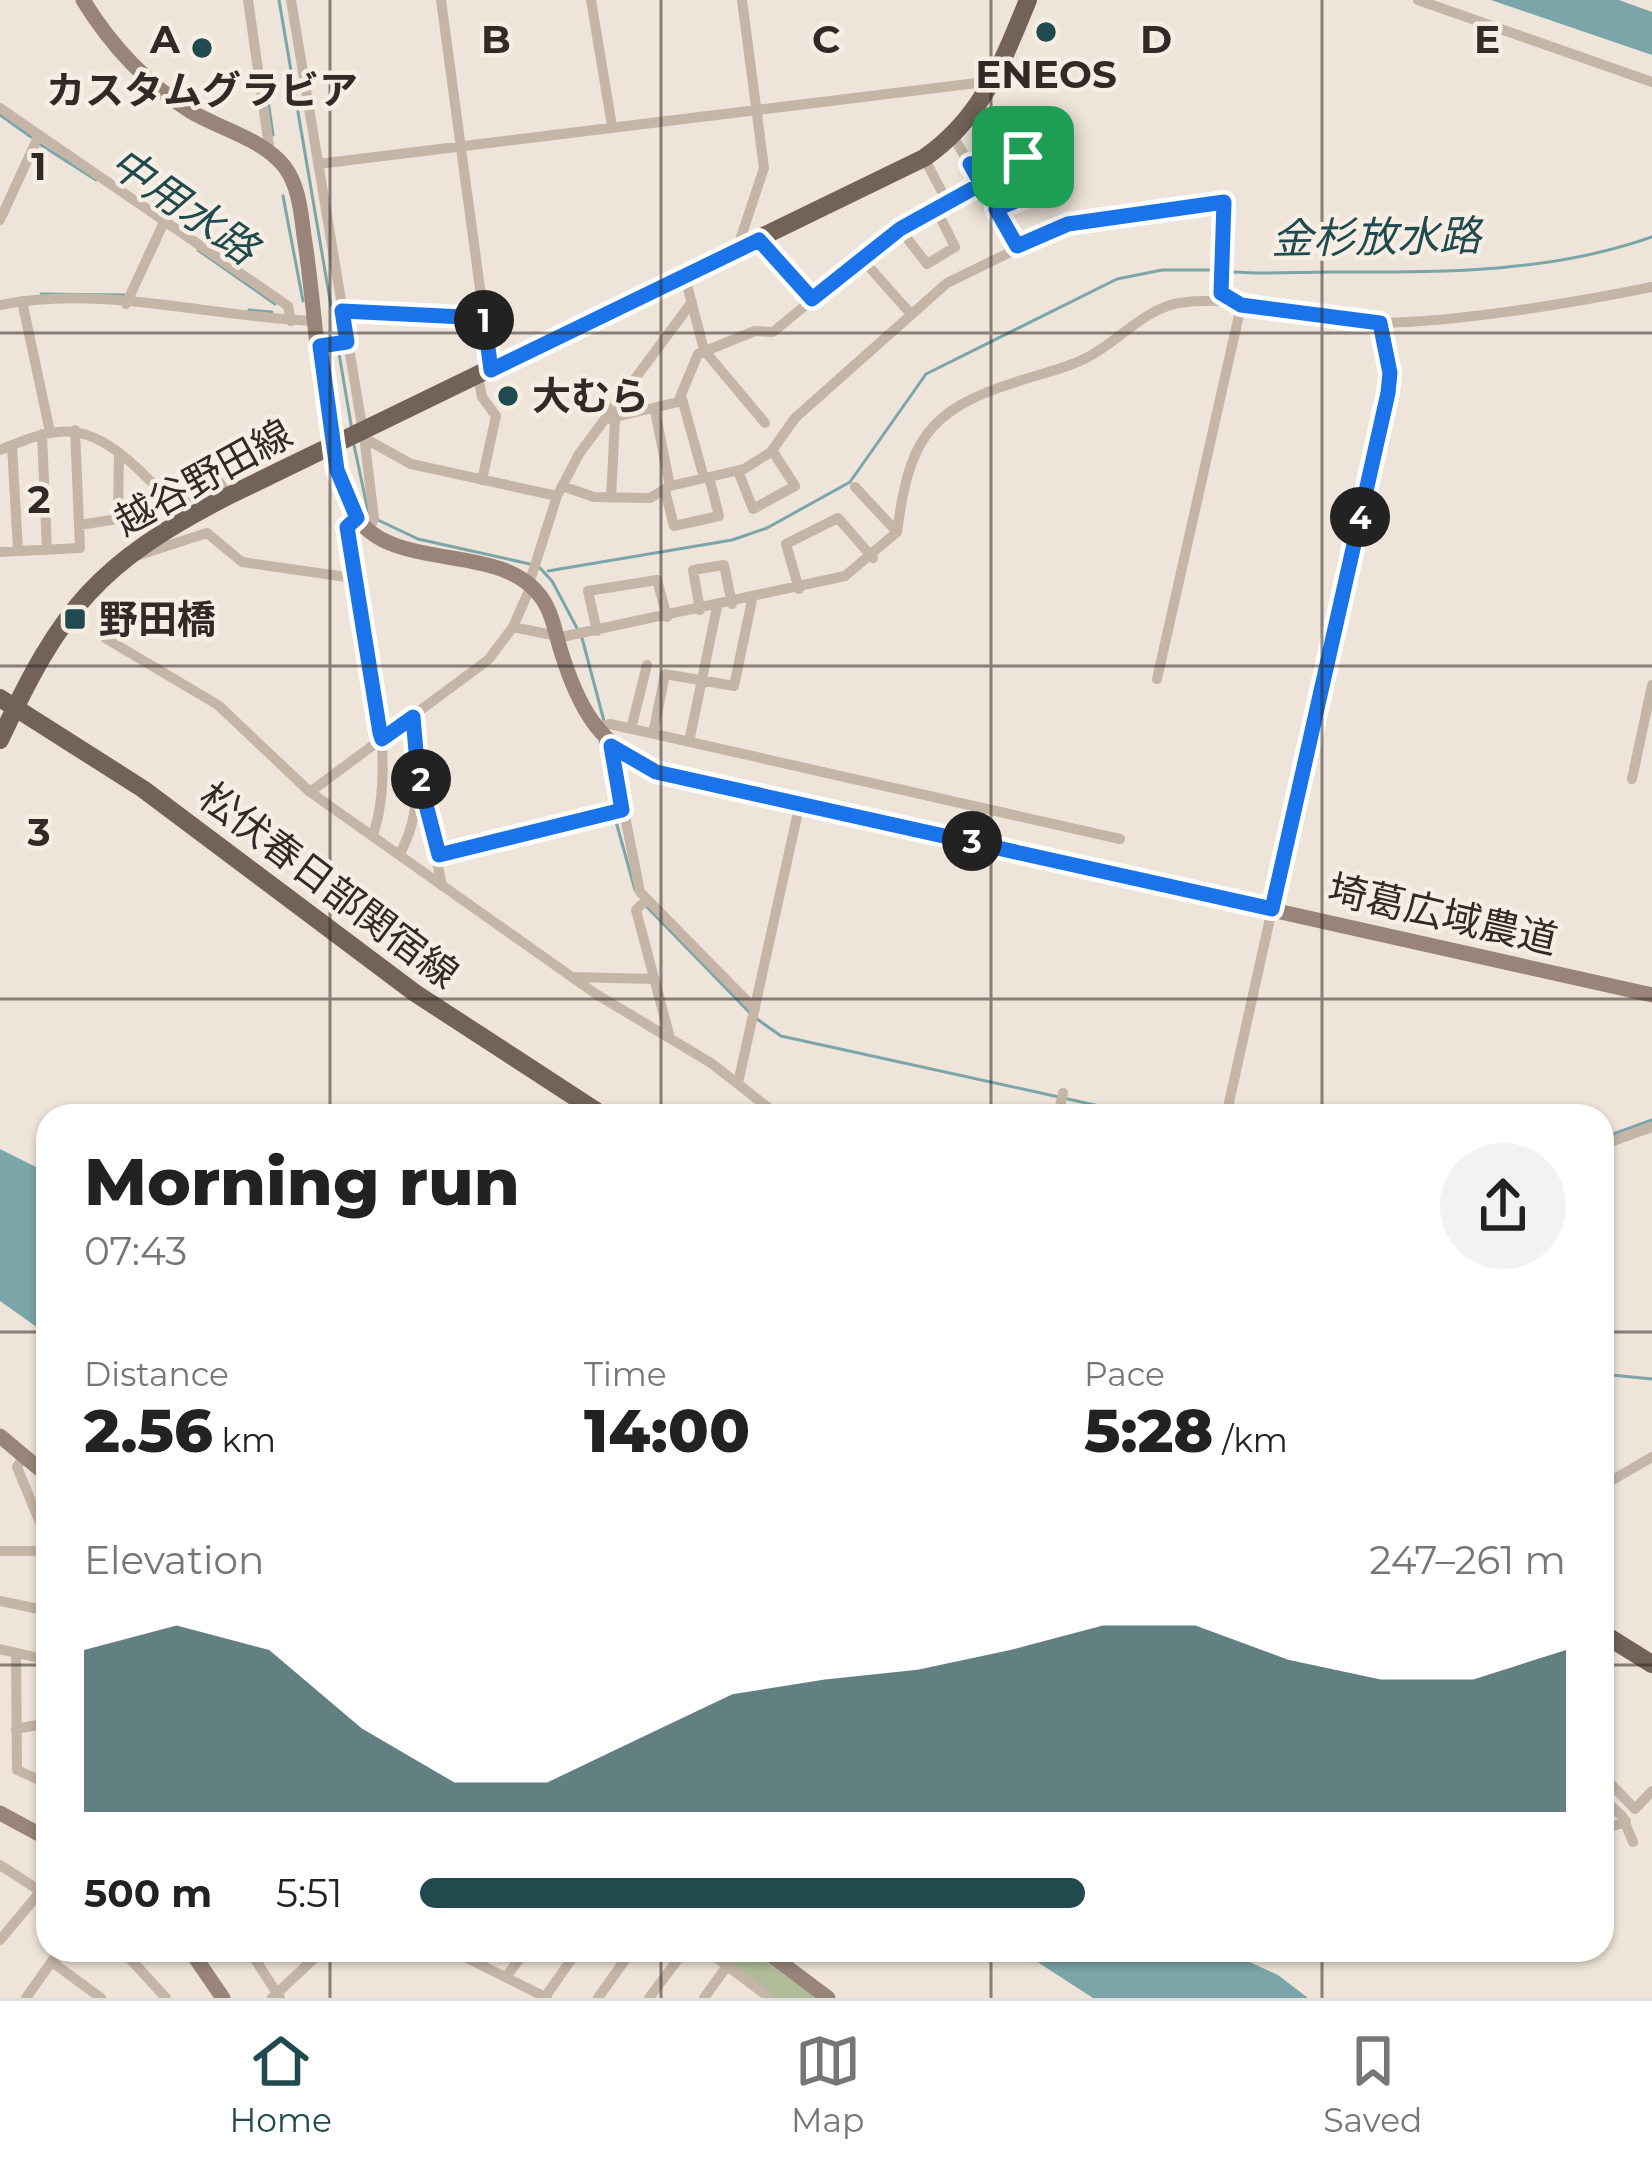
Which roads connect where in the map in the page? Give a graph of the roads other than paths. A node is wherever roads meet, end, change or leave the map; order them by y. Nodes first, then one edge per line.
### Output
1 (83, 0) edge
2 (248, 0) edge
3 (291, 0) edge
4 (441, 0) edge
5 (591, 0) edge
6 (742, 0) edge
7 (1028, 0) edge
8 (1418, 0) edge
9 (993, 81) junction
10 (1652, 82) edge
11 (756, 106) junction
12 (0, 107) edge
13 (612, 126) junction
14 (39, 135) junction
15 (953, 136) junction
16 (461, 148) junction
17 (270, 153) junction
18 (924, 158) junction
19 (318, 164) junction
20 (970, 164) junction
21 (981, 184) junction
22 (942, 206) junction
23 (996, 209) junction
24 (0, 220) edge
25 (165, 220) junction
26 (900, 229) junction
27 (752, 243) junction
28 (1017, 246) junction
29 (862, 259) junction
30 (685, 277) junction
31 (1652, 286) edge
32 (812, 299) junction
33 (22, 301) junction
34 (692, 302) junction
35 (126, 304) junction
36 (0, 305) edge
37 (1241, 305) junction
38 (342, 311) junction
39 (910, 314) junction
40 (484, 318) junction
41 (291, 321) junction
42 (317, 321) junction
43 (1380, 323) junction
44 (334, 344) junction
45 (704, 350) junction
46 (484, 373) junction
47 (682, 399) junction
48 (655, 411) junction
49 (611, 419) junction
50 (765, 424) dead end
51 (74, 430) junction
52 (46, 433) junction
53 (362, 435) junction
54 (332, 446) junction
55 (6, 447) edge
56 (772, 450) junction
57 (119, 453) junction
58 (738, 471) junction
59 (706, 478) junction
60 (482, 480) junction
61 (855, 487) dead end
62 (668, 488) junction
63 (559, 491) junction
64 (228, 496) junction
65 (611, 498) junction
66 (357, 518) junction
67 (79, 525) junction
68 (369, 531) junction
69 (896, 532) junction
70 (47, 550) junction
71 (17, 551) junction
72 (131, 551) junction
73 (0, 552) edge
74 (873, 558) junction
75 (532, 577) junction
76 (353, 578) junction
77 (799, 589) junction
78 (752, 600) junction
79 (732, 604) junction
80 (717, 607) junction
81 (700, 610) junction
82 (668, 617) junction
83 (513, 627) junction
84 (597, 631) junction
85 (557, 637) junction
86 (105, 638) dead end
87 (647, 665) dead end
88 (1157, 679) dead end
89 (702, 680) junction
90 (1652, 685) edge
91 (9, 707) edge
92 (413, 717) junction
93 (602, 725) junction
94 (631, 729) junction
95 (653, 734) junction
96 (382, 739) junction
97 (0, 740) edge
98 (689, 742) junction
99 (611, 746) junction
100 (418, 774) junction
101 (1632, 779) dead end
102 (310, 792) junction
103 (800, 803) junction
104 (617, 812) junction
105 (433, 827) junction
106 (409, 830) junction
107 (373, 835) junction
108 (1120, 839) dead end
109 (399, 855) junction
110 (439, 855) junction
111 (442, 886) junction
112 (644, 902) junction
113 (1272, 909) junction
114 (573, 977) junction
115 (653, 979) junction
116 (1652, 994) edge
117 (754, 1014) junction
118 (670, 1038) junction
119 (738, 1083) junction
120 (586, 1104) edge
121 (764, 1104) edge
122 (1229, 1104) edge
123 (1652, 1127) edge
124 (1614, 1141) edge
125 (0, 1436) edge
126 (24, 1456) junction
127 (1652, 1457) edge
128 (36, 1466) edge
129 (1614, 1479) edge
130 (36, 1513) edge
131 (0, 1551) edge
132 (36, 1551) edge
133 (0, 1601) edge
134 (36, 1608) edge
135 (1614, 1640) edge
136 (0, 1649) edge
137 (16, 1653) junction
138 (36, 1657) edge
139 (1652, 1664) edge
140 (36, 1725) edge
141 (16, 1729) junction
142 (36, 1779) edge
143 (1614, 1787) edge
144 (1652, 1791) edge
145 (1614, 1810) edge
146 (0, 1814) edge
147 (1626, 1821) junction
148 (1614, 1826) edge
149 (36, 1833) edge
150 (1633, 1842) dead end
151 (0, 1865) edge
152 (36, 1888) edge
153 (36, 1902) edge
154 (0, 1940) edge
155 (52, 1962) joint
156 (133, 1962) edge
157 (198, 1962) edge
158 (256, 1962) edge
159 (311, 1962) edge
160 (483, 1962) edge
161 (517, 1962) edge
162 (570, 1962) edge
163 (624, 1962) edge
164 (676, 1962) edge
165 (722, 1962) edge
166 (780, 1962) edge
167 (727, 1966) junction
168 (506, 1977) junction
169 (98, 1997) edge
170 (276, 1997) edge
171 (546, 1997) edge
172 (766, 1997) edge
173 (26, 1998) edge
174 (166, 1998) edge
175 (223, 1998) edge
176 (598, 1998) edge
177 (649, 1998) edge
178 (704, 1998) edge
179 (828, 1998) edge

1 - 17 street
2 - 17 street
3 - 19 street
4 - 16 street
5 - 13 street
6 - 11 street
7 - 9 main road, 越谷野田線
8 - 10 street
9 - 11 street
9 - 15 main road, 越谷野田線
11 - 13 street
11 - 27 street
12 - 14 street
13 - 16 street
14 - 24 street
14 - 25 street
15 - 18 main road, 越谷野田線
15 - 20 street
16 - 19 street
16 - 40 street
17 - 42 street
18 - 22 street
18 - 27 main road, 越谷野田線
19 - 38 street
20 - 21 street
20 - 23 street
21 - 22 street
21 - 23 street
22 - 26 street
22 - 26 street
23 - 28 street
25 - 35 street
25 - 41 street
26 - 29 street
27 - 30 main road, 越谷野田線
27 - 32 street
28 - 37 street
28 - 39 street
29 - 32 street
29 - 39 street
30 - 34 street
30 - 46 main road, 越谷野田線
31 - 43 street
32 - 45 street
33 - 35 street
33 - 36 street
33 - 52 street
34 - 45 street
34 - 49 street
35 - 41 street
37 - 43 street
37 - 69 street
37 - 88 street
38 - 40 street
38 - 44 street
39 - 56 street
40 - 46 street
41 - 42 street
42 - 44 street
43 - 113 street
44 - 53 street
44 - 54 street
45 - 47 street
45 - 50 street
46 - 53 main road, 越谷野田線
46 - 60 street
47 - 48 street
47 - 59 street
48 - 49 street
48 - 62 street
49 - 63 street
49 - 65 street
51 - 52 street
51 - 57 street
51 - 67 street
52 - 55 street
52 - 70 street
53 - 54 main road, 越谷野田線
53 - 60 street
53 - 68 street
54 - 64 main road, 越谷野田線
54 - 66 street
55 - 71 street
56 - 58 street
56 - 58 street
57 - 64 street
57 - 67 street
58 - 59 street
59 - 62 street
59 - 62 street
60 - 63 street
61 - 69 street
62 - 65 street
63 - 65 street
63 - 75 street
64 - 72 main road, 越谷野田線
66 - 68 street
66 - 76 street
67 - 70 street
68 - 75 street
69 - 74 street
70 - 71 street
71 - 73 street
72 - 76 street
72 - 91 main road, 越谷野田線
74 - 77 street
74 - 77 street
75 - 83 street
75 - 85 street, 埼葛広域農道
76 - 96 street
77 - 78 street
78 - 79 street
78 - 89 street
79 - 80 street
79 - 81 street
80 - 81 street
80 - 89 street
81 - 82 street
82 - 84 street
82 - 84 street
83 - 85 street
83 - 92 street
84 - 85 street
85 - 93 street, 埼葛広域農道
86 - 102 street
87 - 94 street
89 - 95 street
89 - 98 street
90 - 101 street
91 - 97 main road, 越谷野田線
91 - 120 main road, 松伏春日部関宿線
92 - 96 street
92 - 100 street
93 - 94 street
93 - 99 street, 埼葛広域農道
94 - 95 street
95 - 98 street
96 - 102 street
96 - 107 street
98 - 108 street
99 - 103 street, 埼葛広域農道
99 - 104 street
100 - 105 street
100 - 106 street
102 - 107 street
103 - 113 street, 埼葛広域農道
103 - 117 street
104 - 110 street
104 - 112 street
105 - 106 street
105 - 110 street
106 - 109 street
107 - 109 street
109 - 111 street
110 - 111 street
111 - 114 street
112 - 115 street
112 - 117 street
113 - 116 street, 埼葛広域農道
113 - 122 street
114 - 115 street
114 - 118 street
115 - 118 street
117 - 119 street
118 - 119 street
119 - 121 street
123 - 124 street
125 - 126 street
126 - 128 street
126 - 130 street
127 - 129 street
131 - 132 street
133 - 134 street
135 - 139 main road
136 - 137 street
137 - 138 street
137 - 141 street
140 - 141 street
141 - 142 street
143 - 144 street
145 - 147 street
146 - 149 street
147 - 148 street
147 - 150 street
151 - 152 street
153 - 154 street
155 - 169 street
155 - 173 street
156 - 174 street
157 - 175 street
158 - 170 street
159 - 170 street
160 - 168 street
161 - 168 street
162 - 171 street
163 - 176 street
164 - 177 street
165 - 167 street
166 - 179 street
167 - 172 street
167 - 178 street
168 - 171 street

